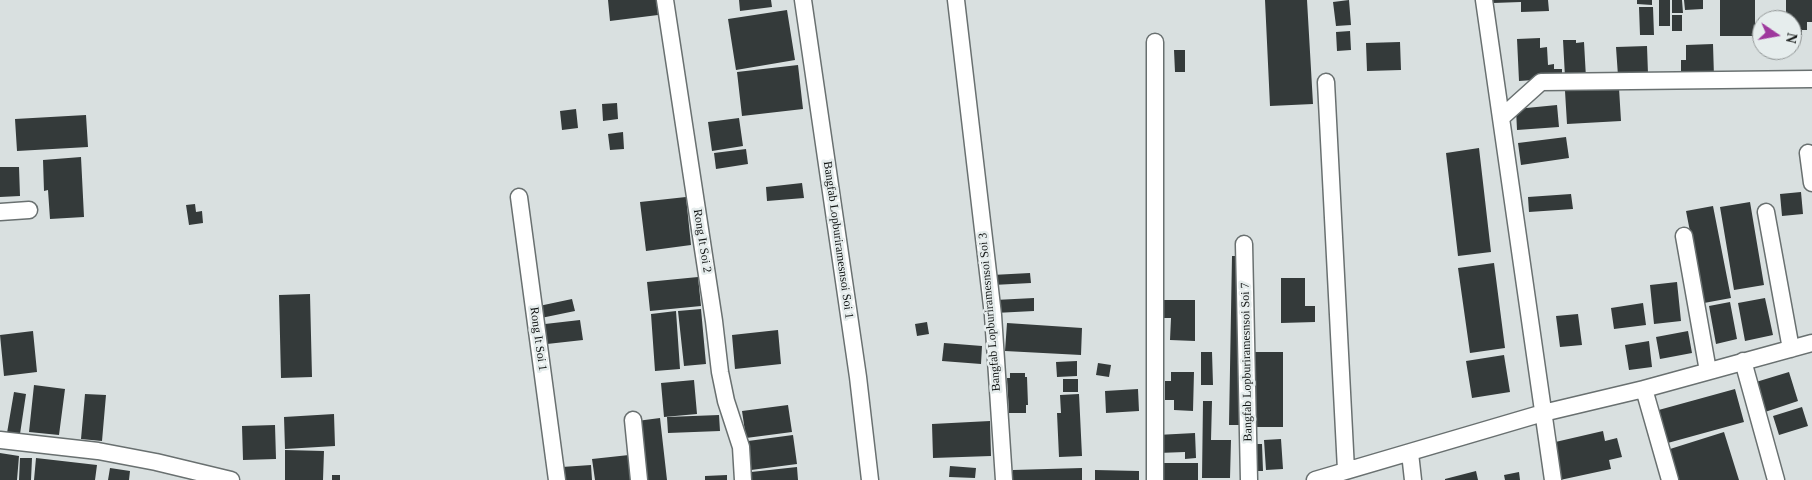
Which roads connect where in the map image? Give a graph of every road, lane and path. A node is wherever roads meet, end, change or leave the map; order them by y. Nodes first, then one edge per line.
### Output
1 (665, 0) edge
2 (803, 0) edge
3 (956, 0) edge
4 (1484, 0) edge
5 (1155, 42) dead end
6 (1812, 79) edge
7 (1326, 82) dead end
8 (1502, 117) junction
9 (1808, 153) dead end
10 (1812, 183) edge
11 (519, 197) dead end
12 (29, 210) dead end
13 (0, 212) edge
14 (1766, 212) dead end
15 (1684, 236) dead end
16 (1244, 244) dead end
17 (1812, 343) edge
18 (1791, 348) junction
19 (1743, 361) junction
20 (1708, 371) junction
21 (1644, 389) junction
22 (1543, 413) junction
23 (632, 420) dead end
24 (0, 435) edge
25 (1410, 453) junction
26 (1346, 470) junction
27 (231, 480) edge
28 (557, 480) edge
29 (639, 480) edge
30 (743, 480) edge
31 (870, 480) edge
32 (1004, 480) edge
33 (1155, 480) edge
34 (1249, 480) edge
35 (1316, 480) edge
36 (1413, 480) edge
37 (1553, 480) edge
38 (1670, 480) edge
39 (1776, 480) edge

1 - 30 street, Rong It Soi 2
2 - 31 street, Bangfab Lopburiramesnsoi Soi 1
3 - 32 street, Bangfab Lopburiramesnsoi Soi 3
4 - 8 street
5 - 33 street
6 - 8 street
7 - 26 street
8 - 22 street
9 - 10 street
11 - 28 street, Rong It Soi 1
12 - 13 street
14 - 18 street
15 - 20 street
16 - 34 street, Bangfab Lopburiramesnsoi Soi 7
17 - 18 street
18 - 19 street
19 - 20 street
19 - 39 street
20 - 21 street
21 - 22 street
21 - 38 street
22 - 25 street
22 - 37 street
23 - 29 street
24 - 27 street
25 - 26 street
25 - 36 street
26 - 35 street

